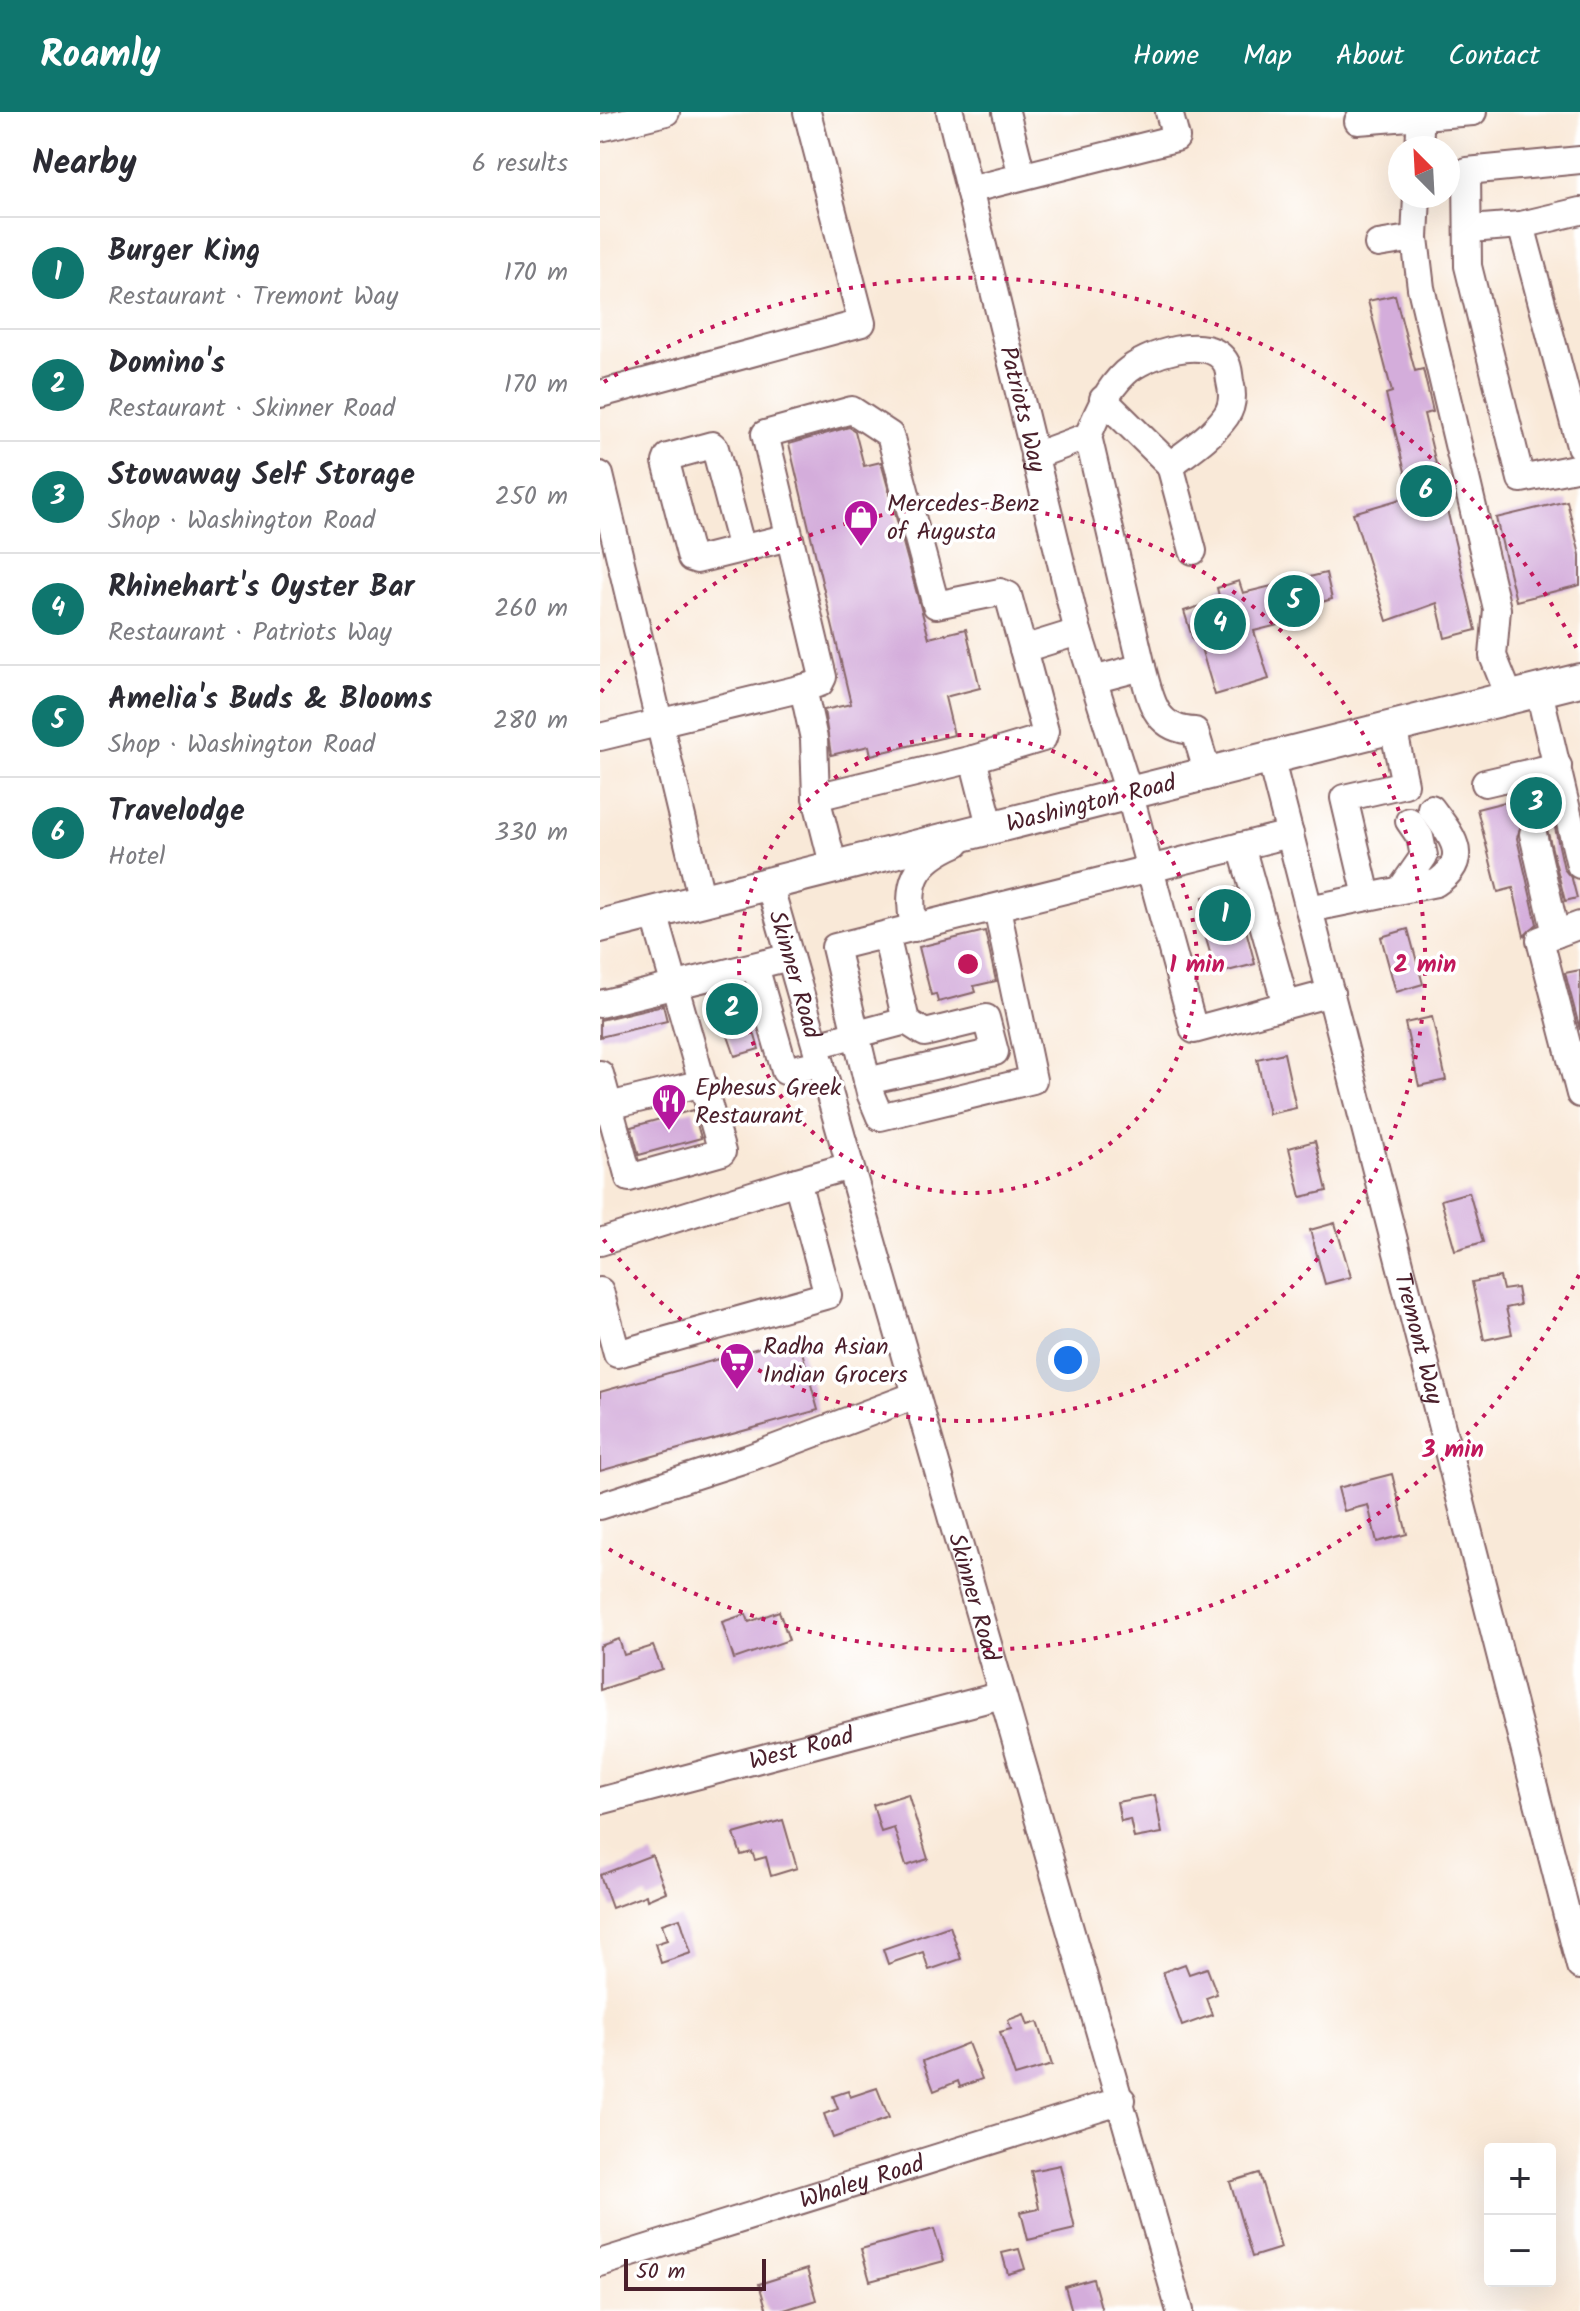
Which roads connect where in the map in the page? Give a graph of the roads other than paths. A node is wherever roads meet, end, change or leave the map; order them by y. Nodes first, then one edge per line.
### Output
1 (666, 112) edge
2 (807, 112) edge
3 (950, 112) edge
4 (1006, 112) edge
5 (1169, 112) edge
6 (1473, 112) edge
7 (1421, 114) edge
8 (1358, 121) dead end
9 (600, 128) edge
10 (1420, 136) edge
11 (1580, 160) edge
12 (1022, 176) junction
13 (969, 190) junction
14 (1416, 208) edge
15 (1580, 211) edge
16 (1521, 225) junction
17 (1470, 229) junction
18 (1415, 238) junction
19 (1378, 244) dead end
20 (600, 394) edge
21 (1103, 399) junction
22 (1088, 436) junction
23 (1580, 446) edge
24 (1034, 456) junction
25 (1170, 465) junction
26 (1580, 467) edge
27 (600, 475) edge
28 (789, 537) junction
29 (742, 549) dead end
30 (1193, 551) dead end
31 (1078, 632) junction
32 (1023, 649) junction
33 (1142, 667) junction
34 (1093, 680) junction
35 (1580, 680) edge
36 (803, 688) junction
37 (1524, 694) junction
38 (660, 722) junction
39 (1393, 727) junction
40 (600, 737) edge
41 (1270, 757) junction
42 (973, 759) junction
43 (1558, 766) junction
44 (1208, 774) junction
45 (1485, 783) dead end
46 (1130, 796) junction
47 (816, 797) junction
48 (1415, 805) junction
49 (987, 830) junction
50 (1290, 834) junction
51 (1533, 834) dead end
52 (1241, 846) junction
53 (1580, 865) edge
54 (834, 868) junction
55 (1151, 870) junction
56 (769, 884) junction
57 (1367, 896) junction
58 (702, 901) junction
59 (997, 908) junction
60 (1309, 909) junction
61 (654, 913) junction
62 (600, 926) edge
63 (914, 928) junction
64 (1568, 929) edge
65 (886, 935) junction
66 (790, 957) junction
67 (755, 966) junction
68 (676, 986) junction
69 (1331, 993) junction
70 (600, 1004) edge
71 (1286, 1005) junction
72 (906, 1021) junction
73 (855, 1034) junction
74 (818, 1054) junction
75 (600, 1074) edge
76 (703, 1083) junction
77 (868, 1087) junction
78 (1580, 1094) edge
79 (609, 1106) junction
80 (850, 1166) junction
81 (797, 1181) junction
82 (600, 1242) edge
83 (600, 1291) edge
84 (916, 1395) junction
85 (600, 1506) edge
86 (1002, 1695) junction
87 (600, 1801) edge
88 (1580, 1966) edge
89 (1122, 2100) junction
90 (600, 2263) edge
91 (1180, 2311) edge

1 - 9 street
2 - 20 street
3 - 13 street, Patriots Way
4 - 12 street
5 - 12 street
6 - 7 street
7 - 8 street
7 - 10 street
11 - 17 street
12 - 13 street
13 - 24 street, Patriots Way
14 - 18 street
15 - 16 street
16 - 17 street
16 - 23 street
17 - 26 street
18 - 19 street
18 - 37 street
21 - 22 street
21 - 25 street
21 - 25 street
22 - 24 street
22 - 33 street
24 - 31 street, Patriots Way
25 - 30 street
27 - 38 street
28 - 29 street
28 - 32 street
28 - 36 street
31 - 32 street
31 - 34 street, Patriots Way
32 - 42 street
33 - 34 street
33 - 44 street
34 - 46 street, Patriots Way
35 - 37 main road, Washington Road
36 - 38 street
36 - 47 street
37 - 39 main road, Washington Road
37 - 43 street
38 - 40 street
38 - 58 street
39 - 41 main road, Washington Road
39 - 48 street
41 - 44 main road, Washington Road
41 - 50 street, Tremont Way
42 - 47 street
42 - 49 street
43 - 45 street
43 - 53 street
44 - 46 main road, Washington Road
46 - 49 main road, Washington Road
46 - 55 street, Patriots Way
47 - 54 street
48 - 57 street
48 - 57 street
49 - 54 main road, Washington Road
49 - 63 street
50 - 52 street
50 - 60 street, Tremont Way
51 - 64 street
52 - 55 street
52 - 71 street
54 - 56 main road, Washington Road
55 - 59 street
55 - 71 street, Patriots Way
56 - 58 main road, Washington Road
56 - 66 street, Skinner Road
57 - 60 street
58 - 61 main road, Washington Road
59 - 63 street
59 - 77 street
60 - 69 street, Tremont Way
61 - 62 main road, Washington Road
61 - 68 street
63 - 65 street
64 - 78 street
65 - 72 street
65 - 73 street
66 - 67 street
66 - 74 street, Skinner Road
67 - 68 street
67 - 74 street
68 - 70 street
68 - 76 street
69 - 71 street
69 - 88 street, Tremont Way
72 - 73 street
72 - 77 street
73 - 74 street
73 - 77 street
74 - 80 street, Skinner Road
75 - 79 street
76 - 79 street
76 - 79 street
80 - 81 street
80 - 84 street, Skinner Road
81 - 82 street
81 - 83 street
84 - 85 street
84 - 86 street, Skinner Road
86 - 87 street, West Road
86 - 89 street, Skinner Road
89 - 90 street, Whaley Road
89 - 91 street, Skinner Road

